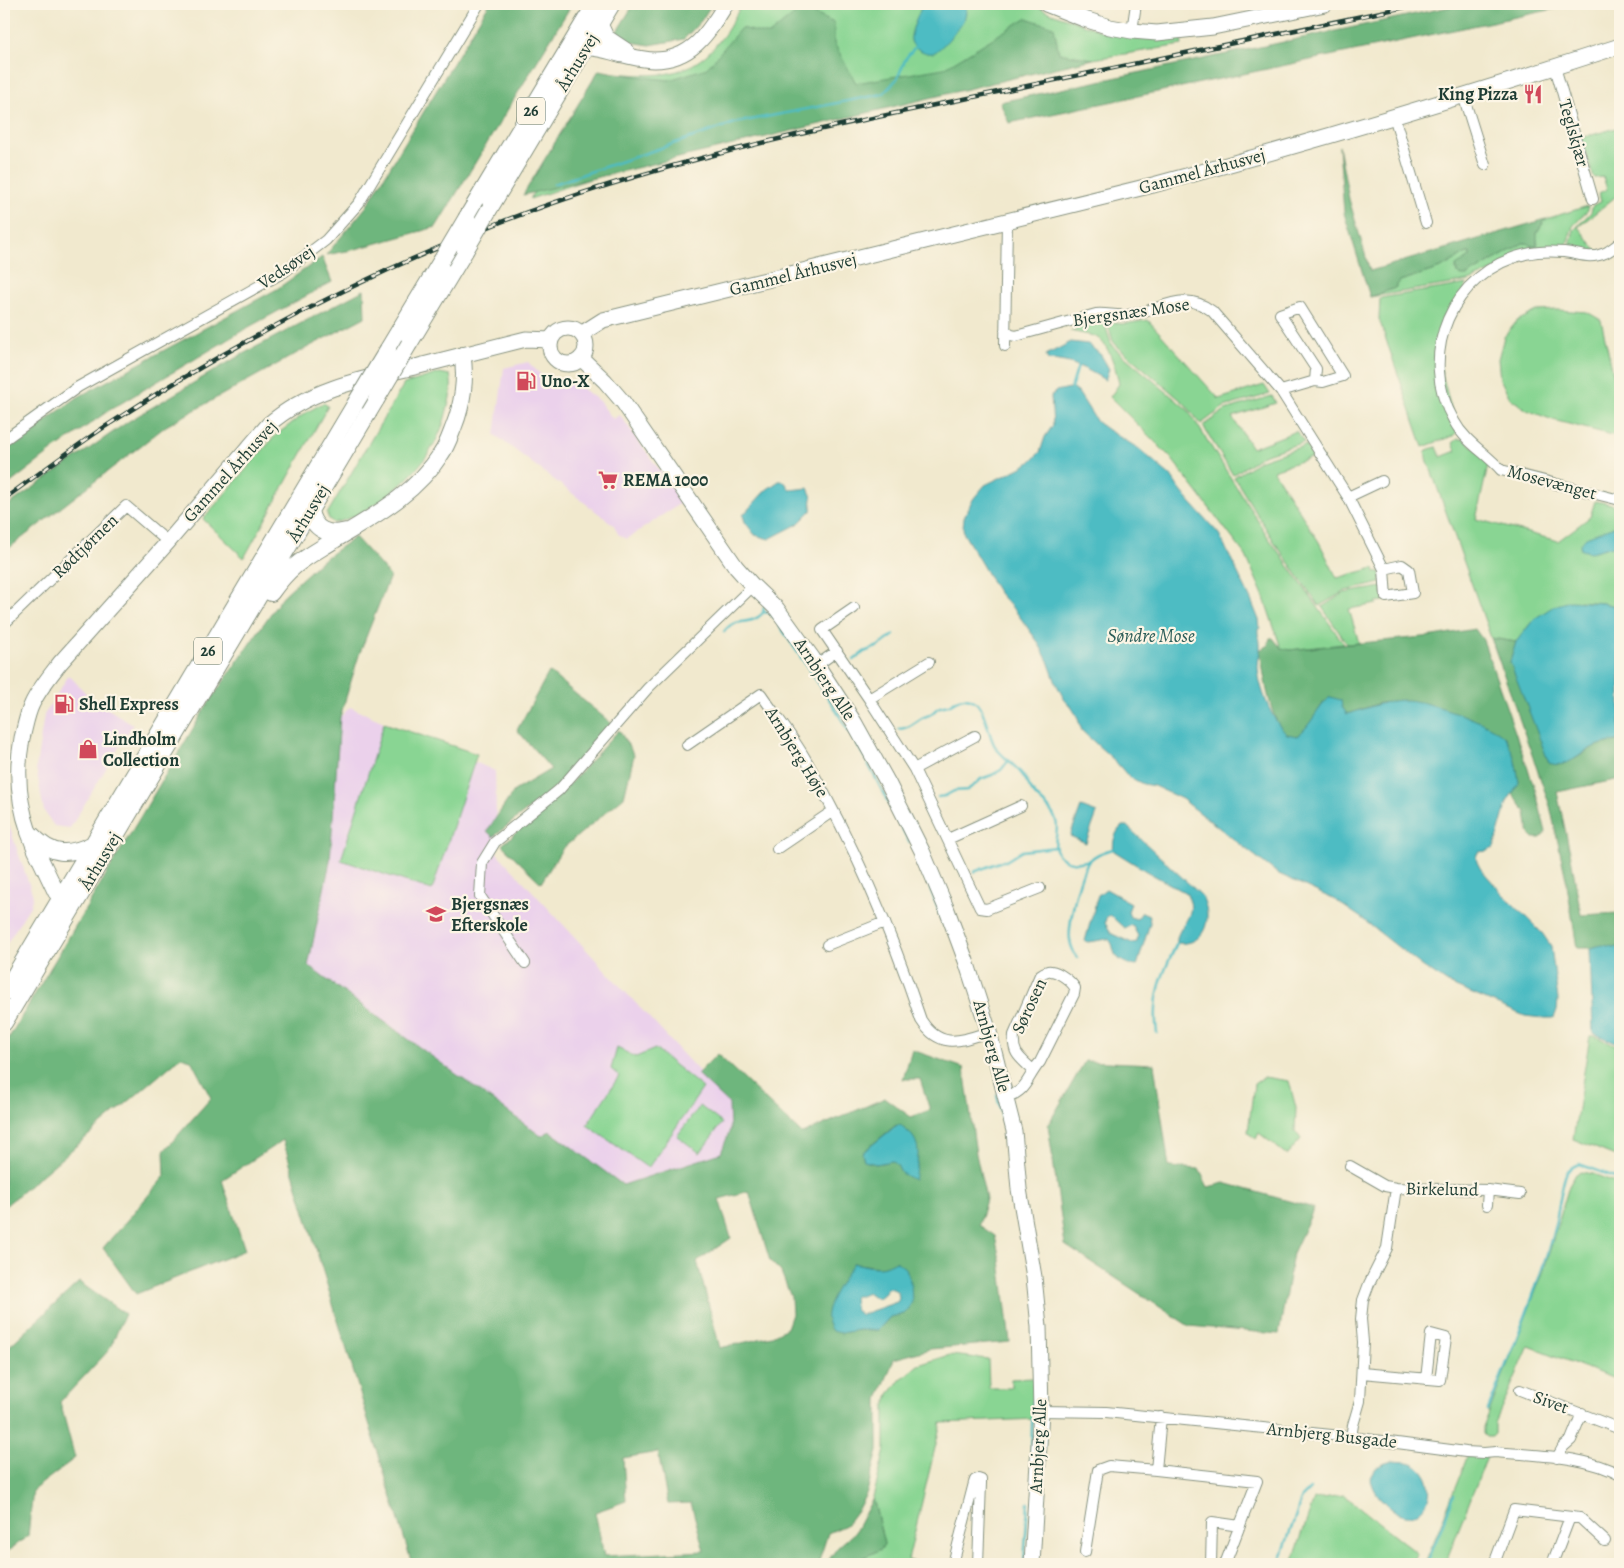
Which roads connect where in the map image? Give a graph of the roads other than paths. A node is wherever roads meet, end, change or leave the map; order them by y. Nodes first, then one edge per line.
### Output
1 (479, 4) edge
2 (595, 4) edge
3 (612, 4) edge
4 (726, 4) edge
5 (1046, 4) edge
6 (1136, 4) edge
7 (1325, 4) edge
8 (600, 24) junction
9 (1132, 31) junction
10 (1620, 46) edge
11 (586, 48) junction
12 (639, 58) junction
13 (1554, 67) junction
14 (1463, 95) junction
15 (1394, 116) junction
16 (1485, 165) dead end
17 (1593, 199) dead end
18 (1007, 221) junction
19 (1426, 223) dead end
20 (1620, 242) edge
21 (1005, 330) junction
22 (581, 334) junction
23 (551, 340) junction
24 (1004, 346) dead end
25 (462, 355) junction
26 (581, 358) junction
27 (1314, 381) junction
28 (1281, 391) junction
29 (4, 440) edge
30 (1382, 481) dead end
31 (1348, 497) junction
32 (1620, 500) edge
33 (310, 510) junction
34 (349, 530) junction
35 (168, 542) junction
36 (1384, 569) dead end
37 (753, 586) junction
38 (854, 608) dead end
39 (4, 624) edge
40 (837, 651) junction
41 (929, 662) dead end
42 (817, 665) junction
43 (199, 695) junction
44 (869, 699) junction
45 (975, 736) dead end
46 (687, 745) dead end
47 (11, 756) edge
48 (914, 769) junction
49 (1021, 806) dead end
50 (833, 811) junction
51 (30, 832) junction
52 (948, 839) junction
53 (93, 844) junction
54 (776, 849) dead end
55 (1040, 888) dead end
56 (61, 897) junction
57 (885, 922) junction
58 (828, 945) dead end
59 (525, 962) dead end
60 (4, 993) edge
61 (4, 1023) edge
62 (989, 1032) junction
63 (1033, 1070) junction
64 (1006, 1098) junction
65 (1350, 1166) dead end
66 (1396, 1188) junction
67 (1488, 1190) junction
68 (1520, 1194) dead end
69 (1487, 1206) dead end
70 (1362, 1373) junction
71 (1426, 1379) dead end
72 (1520, 1390) dead end
73 (1041, 1411) junction
74 (1582, 1414) junction
75 (1161, 1418) junction
76 (1620, 1429) edge
77 (1351, 1437) junction
78 (1557, 1458) junction
79 (1156, 1470) junction
80 (1620, 1475) edge
81 (1570, 1517) junction
82 (1240, 1526) junction
83 (1605, 1541) dead end
84 (1085, 1552) dead end
85 (953, 1564) edge
86 (978, 1564) edge
87 (1032, 1564) edge
88 (1211, 1564) edge
89 (1225, 1564) edge
90 (1494, 1564) edge
91 (1552, 1564) edge

1 - 29 street, Vedsøvej
2 - 53 main road, Århusvej / 26, bridge
3 - 8 main road, Århusvej / 26
4 - 12 street
5 - 9 street
6 - 9 street
7 - 9 street
8 - 11 main road, Århusvej / 26
8 - 12 street
10 - 13 street, Gammel Århusvej
11 - 12 street
11 - 33 main road, Århusvej / 26, bridge
13 - 14 street, Gammel Århusvej
13 - 17 street, Teglskjær
14 - 15 street, Gammel Århusvej
14 - 16 street
15 - 18 street, Gammel Århusvej
15 - 19 street
18 - 21 street
18 - 22 street, Gammel Århusvej
20 - 32 street, Mosevænget
21 - 24 street
21 - 28 street, Bjergsnæs Mose
22 - 23 street
22 - 26 street
23 - 25 street, Gammel Århusvej
23 - 26 street
25 - 34 main road
25 - 35 street, Gammel Århusvej
26 - 37 street, Arnbjerg Alle
27 - 27 street
27 - 28 street
28 - 31 street, Bjergsnæs Mose
30 - 31 street
31 - 36 street, Bjergsnæs Mose
33 - 34 main road
33 - 43 main road, Århusvej / 26
34 - 43 main road
35 - 39 street, Rødtjørnen
35 - 47 street, Gammel Århusvej
37 - 42 street, Arnbjerg Alle
37 - 59 street
38 - 40 street
40 - 42 street
40 - 44 street
41 - 44 street
42 - 62 street, Arnbjerg Alle
43 - 61 main road, Århusvej / 26
44 - 48 street
45 - 48 street
46 - 50 street, Arnbjerg Høje
47 - 51 street, Gammel Århusvej
48 - 52 street
49 - 52 street
50 - 54 street, Arnbjerg Høje
50 - 57 street, Arnbjerg Høje
51 - 53 main road
51 - 56 main road
52 - 55 street
53 - 56 main road, Århusvej / 26
56 - 60 main road, Århusvej / 26
57 - 58 street
57 - 62 street, Arnbjerg Høje
62 - 64 street, Arnbjerg Alle
63 - 63 street, Sørosen
63 - 64 street, Sørosen
64 - 73 street, Arnbjerg Alle
65 - 66 street, Birkelund
66 - 67 street, Birkelund
66 - 70 street, Birkelund
67 - 68 street, Birkelund
67 - 69 street, Birkelund
70 - 71 street
70 - 77 street, Birkelund
72 - 74 street, Sivet
73 - 75 street, Arnbjerg Busgade
73 - 87 street, Arnbjerg Alle
74 - 76 street, Sivet
74 - 78 street, Sivet
75 - 77 street, Arnbjerg Busgade
75 - 79 street
77 - 78 street, Arnbjerg Busgade
78 - 80 street, Arnbjerg Busgade
79 - 82 street
79 - 84 street
81 - 83 street
81 - 90 street
81 - 91 street
82 - 88 street
82 - 89 street
85 - 86 street

